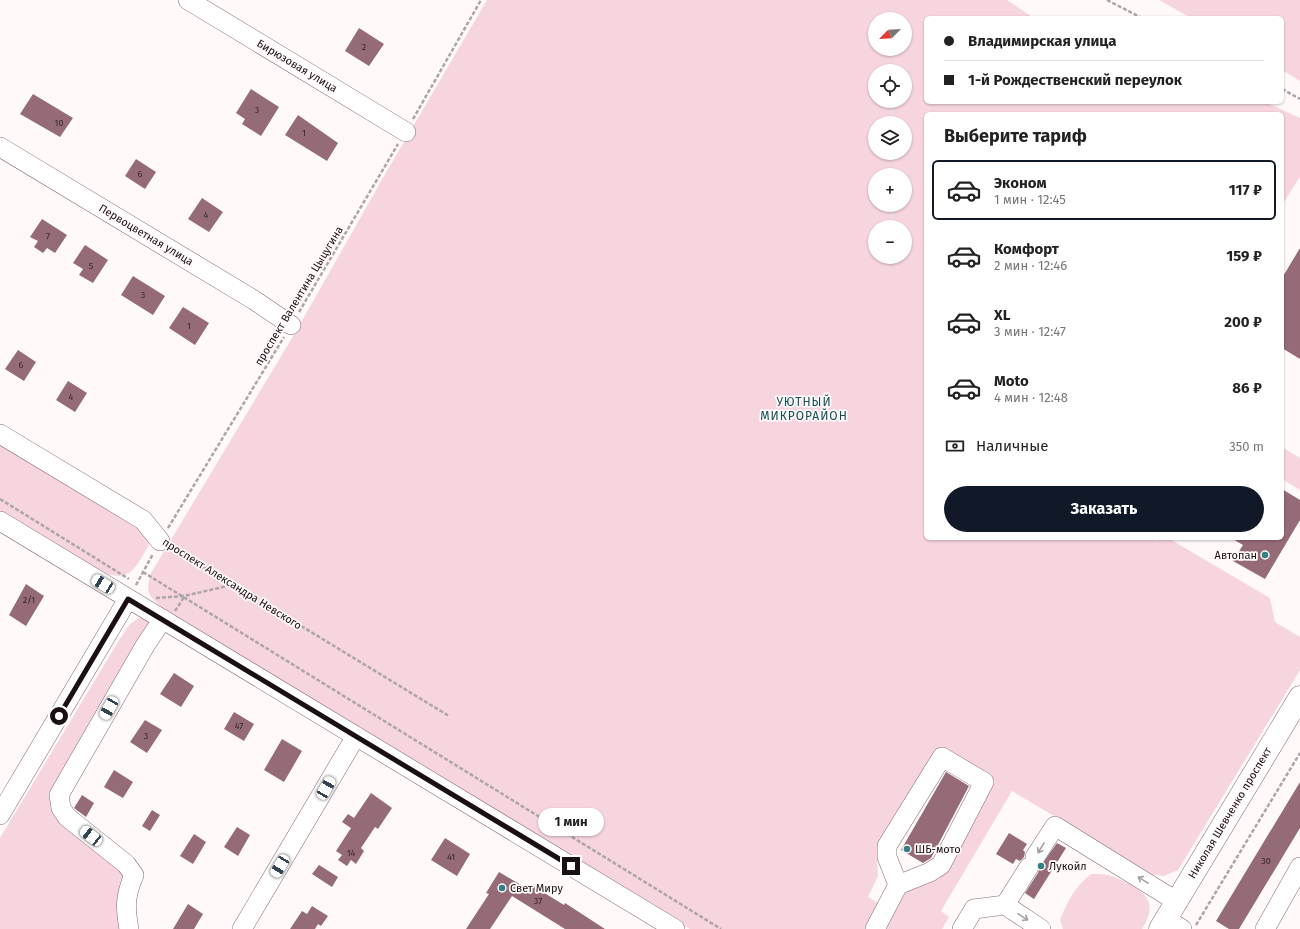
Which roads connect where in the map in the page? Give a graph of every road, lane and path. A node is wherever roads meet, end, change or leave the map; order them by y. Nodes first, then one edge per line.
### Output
1 (188, 0) edge
2 (481, 0) edge
3 (1107, 0) edge
4 (1138, 16) edge
5 (1284, 90) edge
6 (1300, 99) edge
7 (406, 132) junction
8 (0, 147) edge
9 (291, 325) junction
10 (0, 434) edge
11 (0, 499) edge
12 (0, 521) edge
13 (160, 540) junction
14 (143, 572) junction
15 (232, 584) junction
16 (132, 592) junction
17 (184, 596) junction
18 (163, 619) junction
19 (1300, 697) edge
20 (449, 716) dead end
21 (356, 736) junction
22 (1300, 753) edge
23 (2, 808) edge
24 (1300, 867) edge
25 (898, 885) junction
26 (1176, 901) junction
27 (1005, 905) junction
28 (1169, 926) edge
29 (128, 929) edge
30 (242, 929) edge
31 (675, 929) edge
32 (720, 929) edge
33 (875, 929) edge
34 (962, 929) edge
35 (1041, 929) edge
36 (1194, 929) edge
37 (1265, 929) edge

1 - 7 street, Бирюзовая улица
2 - 7 path, проспект Валентина Цыцугина
3 - 4 path
5 - 6 path
7 - 9 path, проспект Валентина Цыцугина
8 - 9 street, Первоцветная улица
9 - 13 path, проспект Валентина Цыцугина
10 - 13 street, проспект Александра Невского
11 - 16 path
12 - 16 street
13 - 14 path, проспект Валентина Цыцугина
13 - 15 path, проспект Александра Невского
14 - 16 path, проспект Валентина Цыцугина
14 - 17 path
15 - 17 path
15 - 20 path, проспект Александра Невского
16 - 17 path
16 - 18 street
16 - 23 street
17 - 32 path
18 - 21 street
18 - 29 street
19 - 26 main road, Николая Шевченко проспект
21 - 30 street
21 - 31 street
22 - 36 path
24 - 37 street
25 - 25 street
25 - 33 street
26 -> 27 street
26 - 28 main road, Николая Шевченко проспект
27 - 34 street
27 -> 35 street

